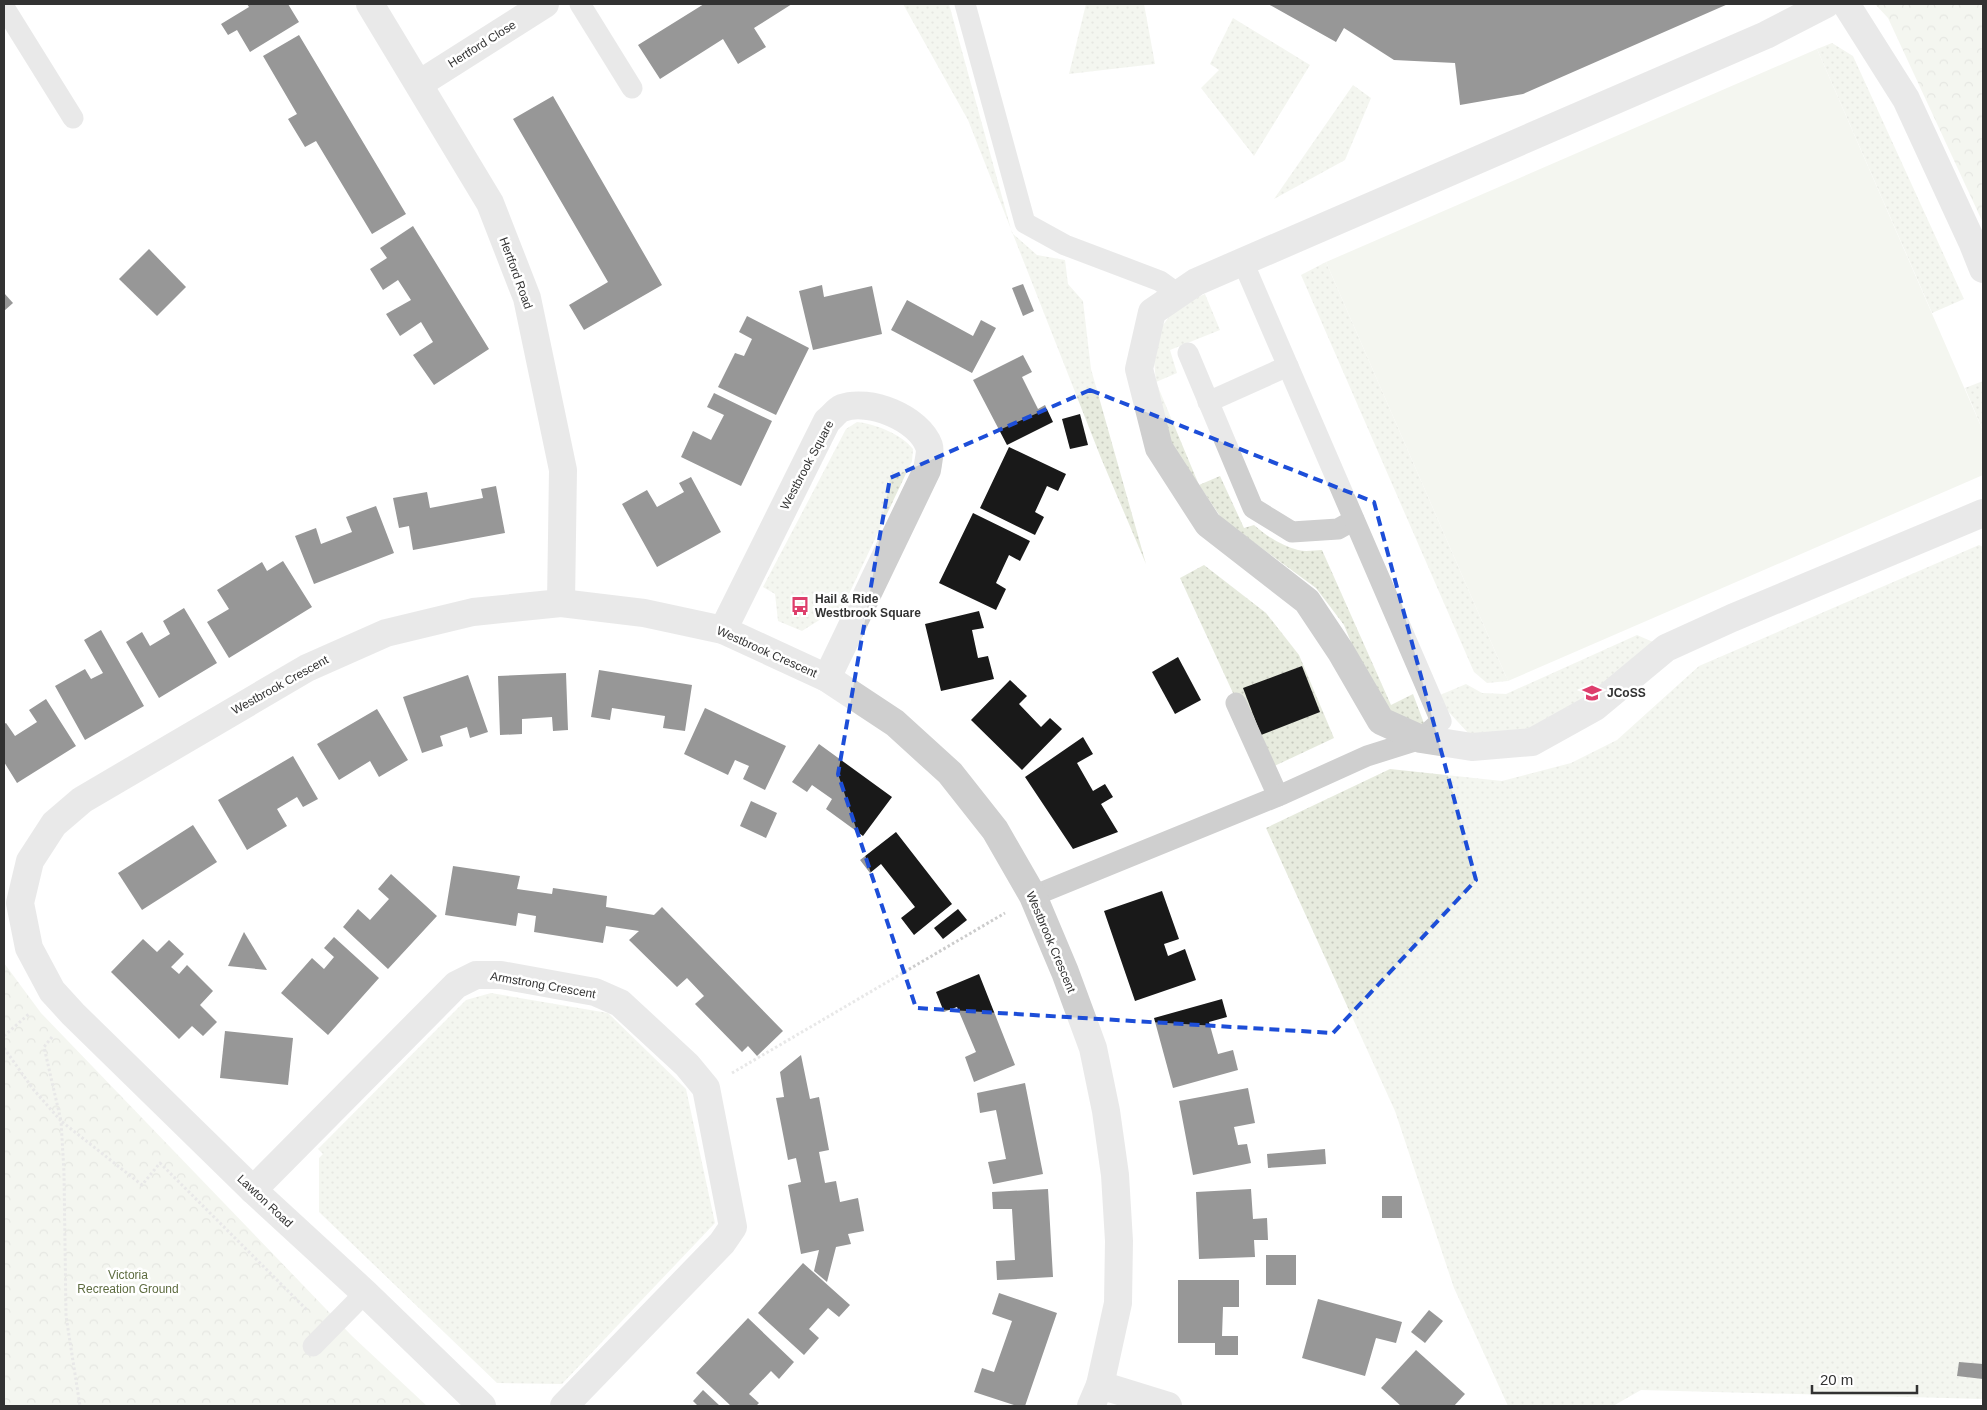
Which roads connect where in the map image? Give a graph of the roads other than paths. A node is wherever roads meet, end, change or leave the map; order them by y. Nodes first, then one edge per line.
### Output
1 (370, 4) edge
2 (545, 4) edge
3 (580, 4) edge
4 (965, 4) edge
5 (1826, 4) edge
6 (1846, 4) edge
7 (4, 7) edge
8 (420, 84) junction
9 (632, 88) dead end
10 (73, 118) dead end
11 (1243, 262) junction
12 (1983, 269) edge
13 (1178, 294) junction
14 (1188, 353) dead end
15 (1288, 366) junction
16 (1208, 402) junction
17 (1983, 514) edge
18 (1354, 520) junction
19 (561, 603) junction
20 (723, 630) junction
21 (827, 678) junction
22 (1236, 703) dead end
23 (1421, 739) junction
24 (1278, 796) junction
25 (1033, 896) junction
26 (52, 991) joint
27 (254, 1190) junction
28 (365, 1293) junction
29 (313, 1346) dead end
30 (1096, 1396) edge
31 (482, 1406) edge
32 (564, 1406) edge
33 (1168, 1406) edge

1 - 8 street, Hertford Road
2 - 8 street, Hertford Close
3 - 9 lane
4 - 13 lane
5 - 11 street
6 - 12 street
7 - 10 lane
8 - 19 street, Hertford Road
11 - 13 street
11 - 15 lane
13 - 23 street
14 - 16 lane
15 - 16 lane
15 - 18 lane
16 - 18 lane
17 - 23 street
18 - 23 lane
19 - 20 street, Westbrook Crescent
19 - 26 street, Westbrook Crescent
20 - 21 street, Westbrook Crescent
20 - 21 street, Westbrook Square
21 - 25 street, Westbrook Crescent
22 - 24 lane
23 - 24 lane
24 - 25 lane
25 - 30 street, Westbrook Crescent
26 - 27 street, Lawton Road
27 - 28 street, Lawton Road
27 - 32 street, Armstrong Crescent
28 - 29 lane
28 - 31 street, Lawton Road
30 - 33 street

